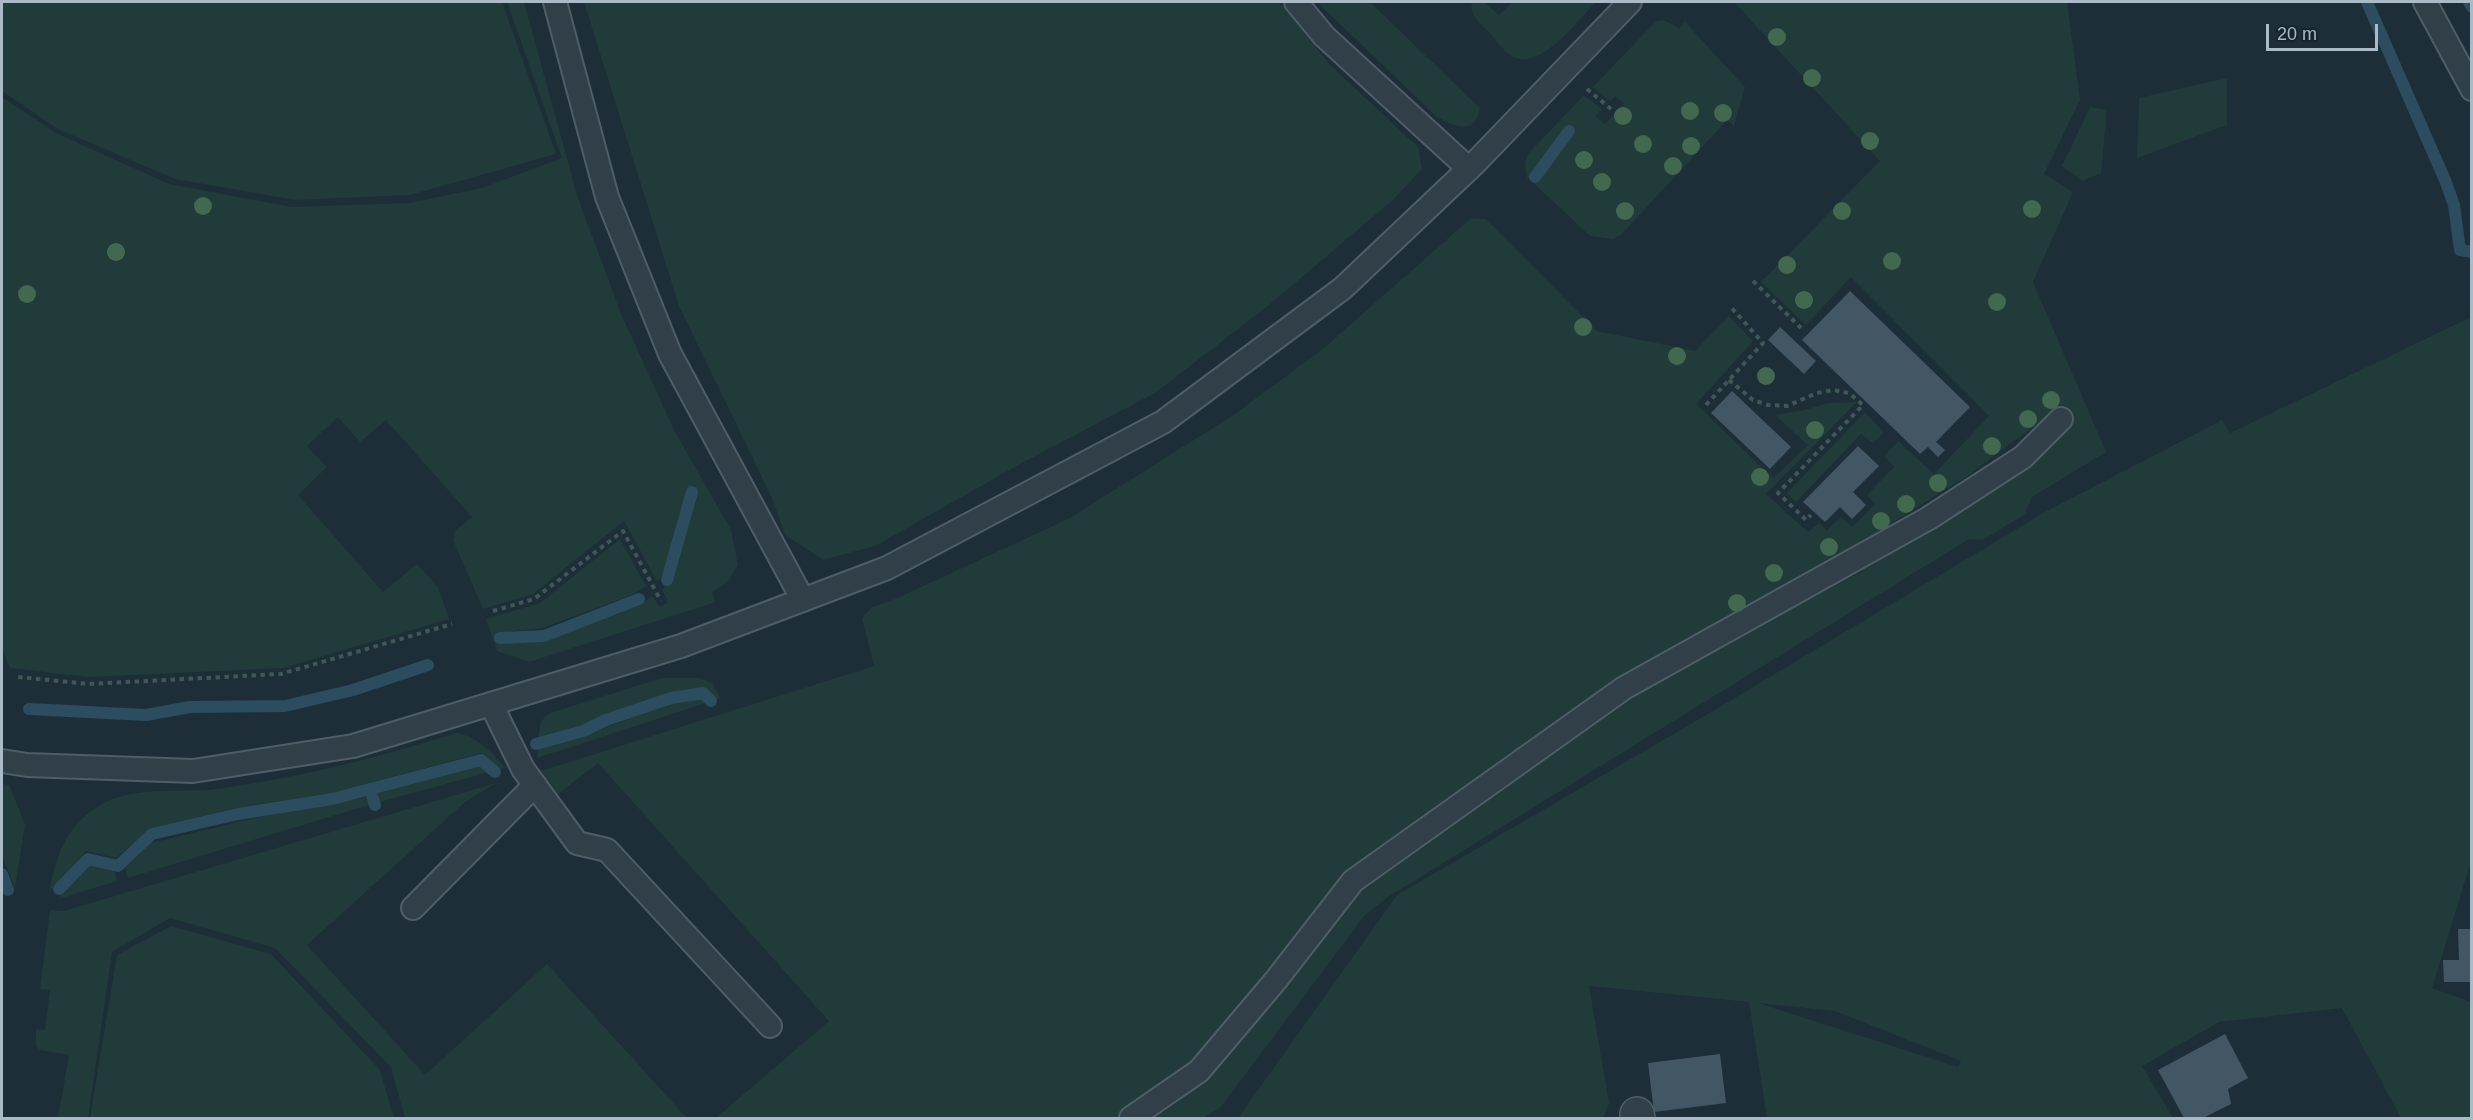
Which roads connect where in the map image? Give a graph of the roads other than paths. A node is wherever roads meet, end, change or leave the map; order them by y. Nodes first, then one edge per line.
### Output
1 (555, 2) edge
2 (1296, 2) edge
3 (1630, 2) edge
4 (2425, 2) edge
5 (2472, 89) edge
6 (1469, 169) junction
7 (2061, 419) dead end
8 (803, 600) junction
9 (491, 704) junction
10 (2, 761) edge
11 (536, 785) junction
12 (412, 908) dead end
13 (770, 1026) dead end
14 (1131, 1119) edge

1 - 8 lane
2 - 6 lane
3 - 6 lane
4 - 5 lane
6 - 8 lane
7 - 14 lane
8 - 9 lane
9 - 10 lane
9 - 11 lane
11 - 12 lane
11 - 13 lane

